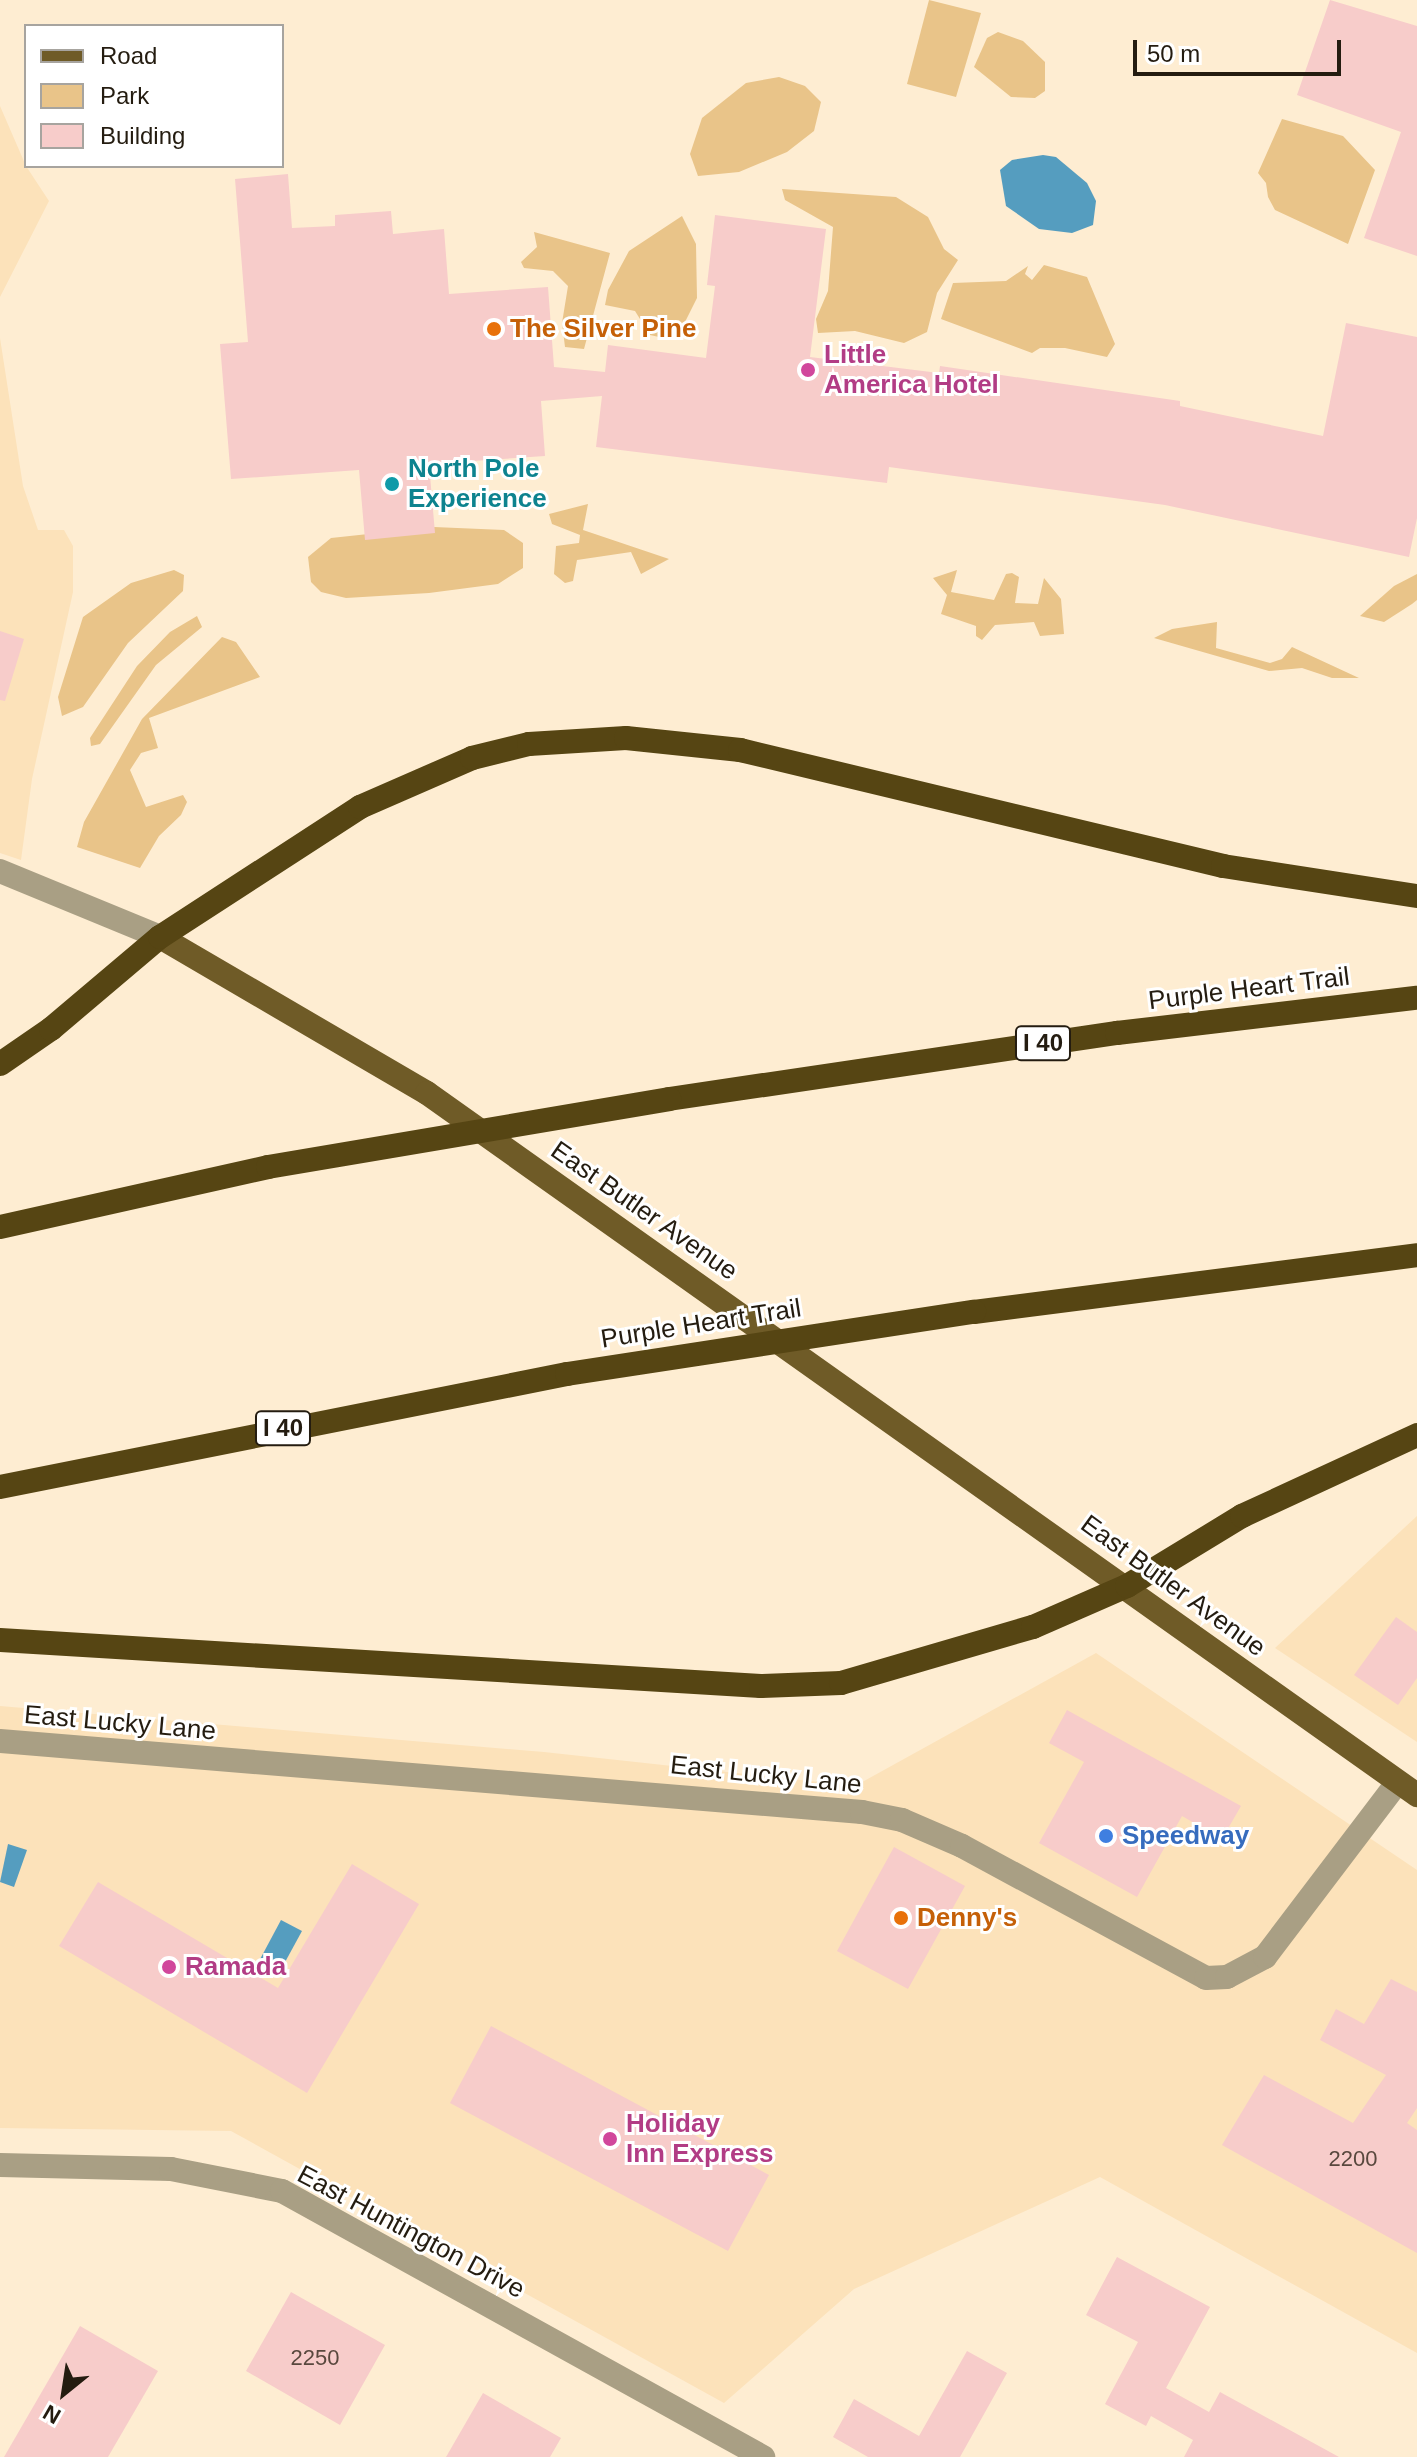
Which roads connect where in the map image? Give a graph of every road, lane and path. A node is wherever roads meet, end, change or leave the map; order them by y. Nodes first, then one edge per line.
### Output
1 (0, 871) edge
2 (1417, 896) edge
3 (160, 937) junction
4 (1417, 998) edge
5 (0, 1064) edge
6 (0, 1227) edge
7 (1417, 1255) edge
8 (1417, 1435) edge
9 (0, 1487) edge
10 (1127, 1586) junction
11 (0, 1640) edge
12 (0, 1741) edge
13 (1407, 1789) edge
14 (0, 2165) edge
15 (763, 2457) edge

1 - 3 street, East Butler Avenue
2 - 3 highway
3 - 5 highway
3 - 10 main road, East Butler Avenue
4 - 6 highway, Purple Heart Trail / I 40, bridge
7 - 9 highway, Purple Heart Trail / I 40, bridge
8 - 10 highway
10 - 11 highway
10 - 13 main road, East Butler Avenue
12 - 13 street, East Lucky Lane
14 - 15 street, East Huntington Drive

